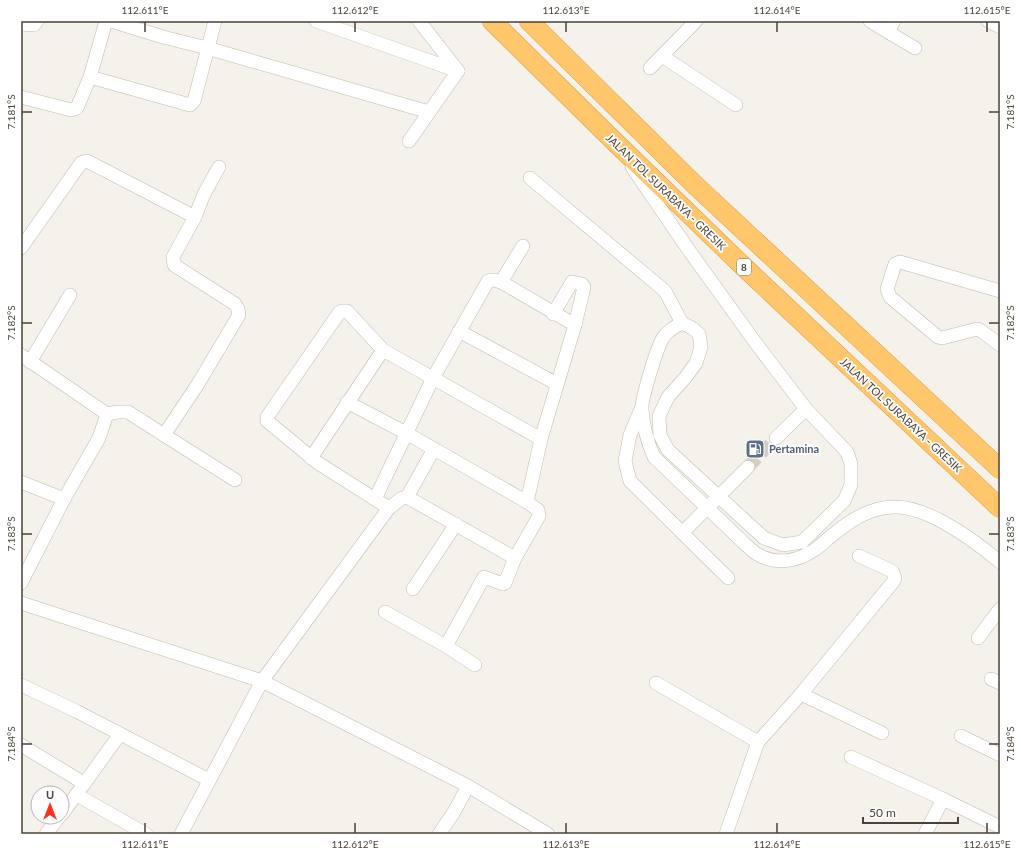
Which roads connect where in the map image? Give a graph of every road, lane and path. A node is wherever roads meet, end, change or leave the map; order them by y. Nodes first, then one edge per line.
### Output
1 (37, 21) edge
2 (106, 21) edge
3 (111, 21) edge
4 (215, 21) edge
5 (316, 21) edge
6 (419, 21) edge
7 (492, 21) edge
8 (529, 21) edge
9 (696, 21) edge
10 (870, 21) edge
11 (988, 21) edge
12 (21, 24) edge
13 (891, 26) edge
14 (1000, 27) edge
15 (207, 48) junction
16 (915, 48) dead end
17 (662, 56) junction
18 (650, 68) dead end
19 (458, 71) junction
20 (90, 77) junction
21 (21, 96) edge
22 (736, 105) dead end
23 (429, 112) junction
24 (409, 141) dead end
25 (616, 143) junction
26 (219, 167) dead end
27 (530, 178) dead end
28 (195, 217) junction
29 (523, 246) dead end
30 (21, 248) edge
31 (500, 282) junction
32 (1000, 291) edge
33 (70, 295) dead end
34 (553, 314) junction
35 (682, 323) junction
36 (575, 325) junction
37 (459, 331) junction
38 (999, 344) edge
39 (383, 350) junction
40 (25, 358) edge
41 (433, 378) junction
42 (557, 384) junction
43 (347, 402) junction
44 (641, 407) junction
45 (806, 409) junction
46 (107, 414) junction
47 (406, 433) junction
48 (164, 435) junction
49 (776, 438) tunnel mouth
50 (541, 439) junction
51 (434, 449) junction
52 (311, 458) junction
53 (748, 467) tunnel mouth
54 (1000, 469) edge
55 (235, 480) dead end
56 (21, 482) edge
57 (408, 496) junction
58 (718, 497) junction
59 (64, 499) junction
60 (376, 499) junction
61 (527, 502) junction
62 (389, 508) junction
63 (708, 508) junction
64 (1000, 508) edge
65 (456, 524) junction
66 (682, 533) junction
67 (859, 556) dead end
68 (515, 558) junction
69 (1000, 562) edge
70 (728, 578) dead end
71 (21, 583) edge
72 (413, 589) dead end
73 (21, 603) edge
74 (1000, 610) edge
75 (384, 612) dead end
76 (978, 638) dead end
77 (446, 646) junction
78 (475, 665) dead end
79 (262, 681) junction
80 (656, 683) dead end
81 (21, 685) edge
82 (801, 694) junction
83 (882, 733) dead end
84 (120, 734) junction
85 (961, 736) dead end
86 (758, 742) junction
87 (21, 745) edge
88 (1000, 755) edge
89 (851, 757) dead end
90 (209, 780) junction
91 (468, 786) junction
92 (81, 789) junction
93 (943, 799) junction
94 (70, 803) edge
95 (53, 825) edge
96 (995, 829) edge
97 (46, 834) edge
98 (146, 834) edge
99 (181, 834) edge
100 (439, 834) edge
101 (548, 834) edge
102 (726, 834) edge
103 (925, 834) edge

1 - 12 street
2 - 20 street
3 - 15 street
4 - 15 street
5 - 19 street
6 - 19 street
7 - 25 highway, JALAN TOL SURABAYA - GRESIK / 8
8 - 54 highway, 8
9 - 17 street
10 - 13 street
11 - 14 street
13 - 16 street
15 - 20 street
15 - 23 street
17 - 18 street
17 - 22 street
19 - 23 street
20 - 21 street
23 - 24 street
25 - 45 street
25 - 64 highway, JALAN TOL SURABAYA - GRESIK / 8
26 - 28 street
27 - 35 street
28 - 30 street
28 - 48 street
29 - 31 street
31 - 34 street
31 - 37 street
32 - 38 street
33 - 40 street
34 - 36 street
34 - 36 street
35 - 44 street
35 - 58 street
36 - 42 street
37 - 41 street
37 - 42 street
39 - 41 street
39 - 43 street
39 - 52 street
40 - 46 street
41 - 47 street
41 - 50 street
42 - 50 street
43 - 47 street
43 - 52 street
44 - 63 street
44 - 66 street
45 - 49 street
45 - 58 street
46 - 48 street
46 - 59 street
47 - 51 street
47 - 60 street
48 - 55 street
50 - 61 street
51 - 57 street
51 - 61 street
52 - 60 street
53 - 58 street
56 - 59 street
57 - 62 street
57 - 65 street
58 - 63 street
59 - 71 street
60 - 62 street
61 - 68 street
62 - 79 street
63 - 66 street
63 - 69 street
65 - 68 street
65 - 72 street
66 - 70 street
67 - 82 street
68 - 77 street
73 - 79 street
74 - 76 street
75 - 77 street
77 - 78 street
79 - 90 street
79 - 91 street
80 - 86 street
81 - 84 street
82 - 83 street
82 - 86 street
84 - 90 street
84 - 92 street
85 - 88 street
86 - 102 street
87 - 92 street
89 - 93 street
90 - 99 street
91 - 100 street
91 - 101 street
92 - 94 street
92 - 98 street
93 - 96 street
93 - 103 street
95 - 97 street

